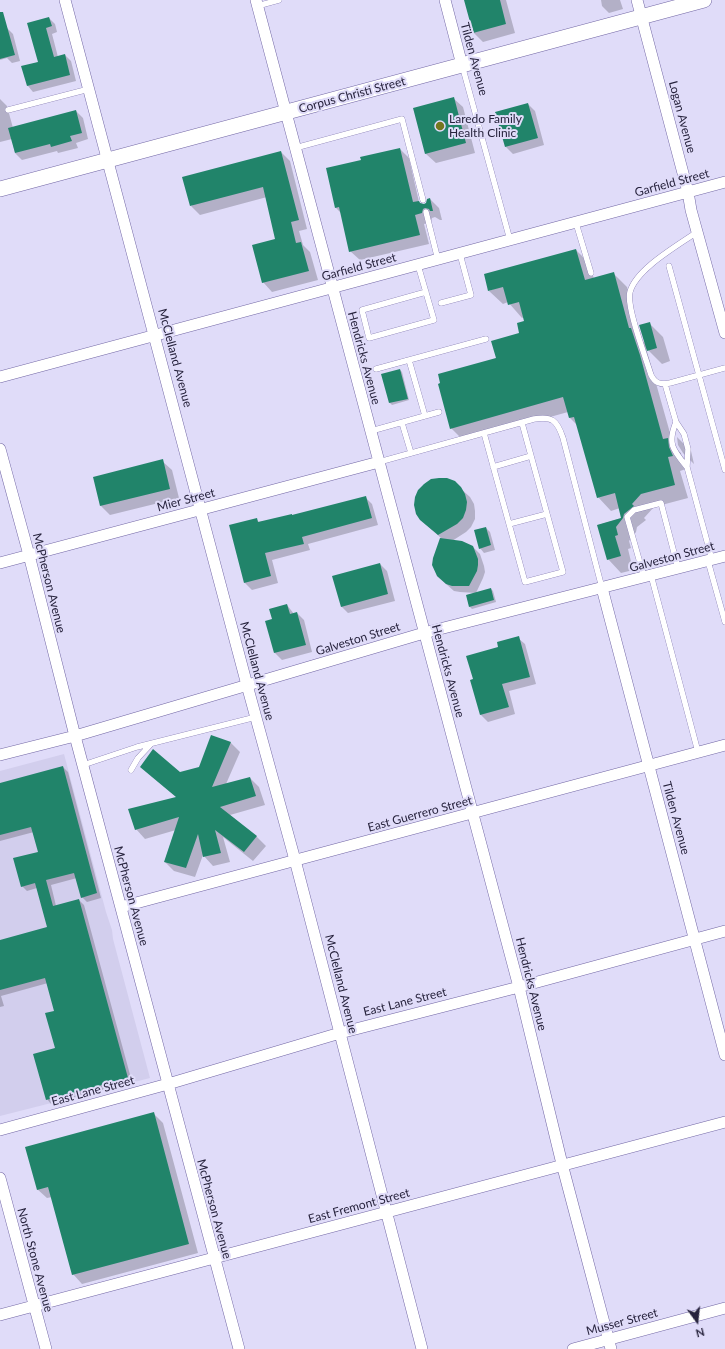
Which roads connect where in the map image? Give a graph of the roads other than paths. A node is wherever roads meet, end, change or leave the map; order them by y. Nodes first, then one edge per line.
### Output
1 (65, 0) edge
2 (279, 0) edge
3 (445, 0) edge
4 (638, 0) edge
5 (704, 0) edge
6 (256, 3) edge
7 (642, 17) junction
8 (462, 65) junction
9 (89, 89) junction
10 (8, 110) dead end
11 (286, 112) junction
12 (295, 148) junction
13 (108, 160) junction
14 (725, 182) edge
15 (0, 189) edge
16 (688, 192) junction
17 (422, 200) dead end
18 (426, 212) dead end
19 (576, 223) junction
20 (697, 232) junction
21 (510, 240) junction
22 (460, 254) junction
23 (438, 260) junction
24 (418, 265) junction
25 (668, 266) dead end
26 (591, 273) dead end
27 (332, 288) junction
28 (426, 292) junction
29 (441, 303) dead end
30 (725, 333) edge
31 (155, 336) junction
32 (486, 339) dead end
33 (409, 360) junction
34 (725, 368) edge
35 (376, 369) dead end
36 (699, 375) junction
37 (0, 377) edge
38 (665, 384) junction
39 (439, 412) dead end
40 (425, 416) junction
41 (522, 422) junction
42 (676, 422) junction
43 (402, 423) junction
44 (371, 431) junction
45 (484, 433) junction
46 (0, 449) edge
47 (411, 453) junction
48 (531, 456) junction
49 (379, 462) junction
50 (687, 466) junction
51 (493, 467) junction
52 (725, 470) edge
53 (202, 509) junction
54 (546, 514) junction
55 (509, 524) junction
56 (29, 555) junction
57 (725, 556) edge
58 (710, 560) junction
59 (0, 563) edge
60 (678, 568) junction
61 (647, 576) junction
62 (602, 588) junction
63 (725, 622) edge
64 (424, 633) junction
65 (247, 685) junction
66 (256, 717) junction
67 (74, 736) junction
68 (151, 744) junction
69 (725, 745) edge
70 (698, 752) junction
71 (0, 754) edge
72 (83, 765) junction
73 (648, 766) junction
74 (131, 770) dead end
75 (472, 813) junction
76 (295, 860) junction
77 (121, 907) junction
78 (725, 931) edge
79 (694, 939) junction
80 (518, 987) junction
81 (340, 1033) junction
82 (725, 1055) edge
83 (168, 1084) junction
84 (725, 1122) edge
85 (0, 1130) edge
86 (562, 1164) junction
87 (0, 1178) edge
88 (386, 1212) junction
89 (214, 1258) junction
90 (34, 1306) junction
91 (725, 1308) edge
92 (0, 1315) edge
93 (610, 1344) edge
94 (46, 1349) edge
95 (239, 1349) edge
96 (422, 1349) edge
97 (573, 1349) edge

1 - 9 street, McClelland Avenue
2 - 6 lane
3 - 8 street, Tilden Avenue
4 - 7 street, Logan Avenue
5 - 7 main road, Corpus Christi Street
6 - 11 street, Hendricks Avenue
7 - 8 main road, Corpus Christi Street
7 - 16 street, Logan Avenue
8 - 11 main road, Corpus Christi Street
8 - 21 lane, Tilden Avenue
9 - 10 lane
9 - 13 street, McClelland Avenue
11 - 12 street, Hendricks Avenue
11 - 13 main road, Corpus Christi Street
12 - 17 lane
12 - 27 street, Hendricks Avenue
13 - 15 main road, Corpus Christi Street
13 - 31 street, McClelland Avenue
14 - 16 street, Garfield Street
16 - 19 street, Garfield Street
16 - 20 street, Logan Avenue
18 - 23 lane
19 - 21 street, Garfield Street
19 - 26 lane
20 - 30 street, Logan Avenue
20 - 38 lane
21 - 22 street, Garfield Street
22 - 23 street, Garfield Street
22 - 29 lane
23 - 24 street, Garfield Street
24 - 27 street, Garfield Street
24 - 28 lane
25 - 36 lane
27 - 31 street, Garfield Street
27 - 44 street, Hendricks Avenue
28 - 28 lane
31 - 37 street, Garfield Street
31 - 53 street, McClelland Avenue
32 - 33 lane
33 - 35 lane
33 - 40 lane
34 - 36 lane
36 - 38 lane
36 - 52 lane
38 - 42 lane
39 - 40 lane
40 - 43 lane
41 - 45 lane
41 - 48 lane
41 - 62 lane
42 - 50 lane
42 - 50 lane
43 - 44 lane
43 - 47 lane
44 - 49 street, Hendricks Avenue
45 - 47 lane
45 - 51 lane
46 - 56 street, McPherson Avenue
47 - 49 lane
48 - 51 lane
48 - 54 lane
49 - 53 street, Mier Street
49 - 64 street, Hendricks Avenue
50 - 58 lane
51 - 55 lane
53 - 56 street, Mier Street
53 - 65 street, McClelland Avenue
54 - 55 lane
54 - 55 lane
56 - 59 street, Mier Street
56 - 67 street, McPherson Avenue
57 - 58 street, Galveston Street
58 - 60 street, Galveston Street
58 - 63 lane
60 - 61 street, Galveston Street
60 - 61 lane
61 - 62 street, Galveston Street
61 - 70 lane
62 - 64 street, Galveston Street
62 - 73 street, Tilden Avenue
64 - 65 street, Galveston Street
64 - 75 street, Hendricks Avenue
65 - 66 street, McClelland Avenue
65 - 67 street, Galveston Street
66 - 68 lane
66 - 76 street, McClelland Avenue
67 - 71 street, Galveston Street
67 - 72 street, McPherson Avenue
68 - 72 lane
68 - 74 lane
69 - 70 street, East Guerrero Street
70 - 73 street, East Guerrero Street
72 - 77 street, McPherson Avenue
73 - 75 street, East Guerrero Street
73 - 79 street, Tilden Avenue
75 - 76 street, East Guerrero Street
75 - 80 street, Hendricks Avenue
76 - 77 street, East Guerrero Street
76 - 81 street, McClelland Avenue
77 - 83 street, McPherson Avenue
78 - 79 street, East Lane Street
79 - 80 street, East Lane Street
79 - 82 street, Tilden Avenue
80 - 81 street, East Lane Street
80 - 86 street, Hendricks Avenue
81 - 83 street, East Lane Street
81 - 88 street, McClelland Avenue
83 - 85 street, East Lane Street
83 - 89 street, McPherson Avenue
84 - 86 street, East Fremont Street
86 - 88 street, East Fremont Street
86 - 93 street, Hendricks Avenue
87 - 90 street, North Stone Avenue
88 - 89 street, East Fremont Street
88 - 96 street, McClelland Avenue
89 - 90 street, East Fremont Street
89 - 95 street, McPherson Avenue
90 - 92 street, East Fremont Street
90 - 94 street, North Stone Avenue
91 - 93 street, Musser Street
93 - 97 street, Musser Street

